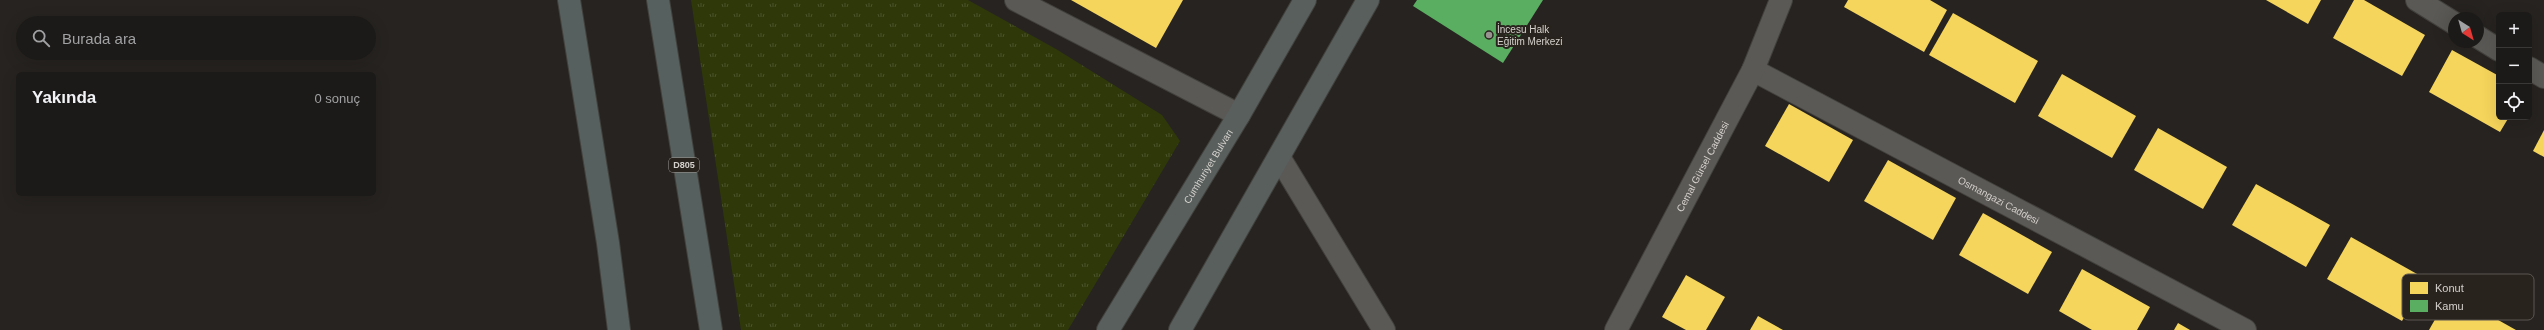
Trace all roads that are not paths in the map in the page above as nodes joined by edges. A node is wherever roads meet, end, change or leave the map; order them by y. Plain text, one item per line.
1 (569, 0) edge
2 (658, 0) edge
3 (1016, 0) edge
4 (1305, 0) edge
5 (1368, 0) edge
6 (2417, 0) edge
7 (1774, 2) edge
8 (2448, 19) edge
9 (2484, 41) edge
10 (2496, 48) edge
11 (1753, 70) junction
12 (2532, 70) edge
13 (2544, 77) edge
14 (1239, 115) junction
15 (1280, 157) junction
16 (619, 330) edge
17 (711, 330) edge
18 (1108, 330) edge
19 (1180, 330) edge
20 (1384, 330) edge
21 (1616, 330) edge
22 (2245, 330) edge

1 - 16 highway
2 - 17 highway, D805
3 - 14 main road
4 - 14 main road, Cumhuriyet Bulvarı
5 - 15 main road
6 - 8 main road
7 - 11 main road, Cemal Gürsel Caddesi
9 - 10 main road
11 - 21 main road, Cemal Gürsel Caddesi
11 - 22 main road, Osmangazi Caddesi
12 - 13 main road
14 - 18 main road, Cumhuriyet Bulvarı
15 - 19 main road
15 - 20 main road

